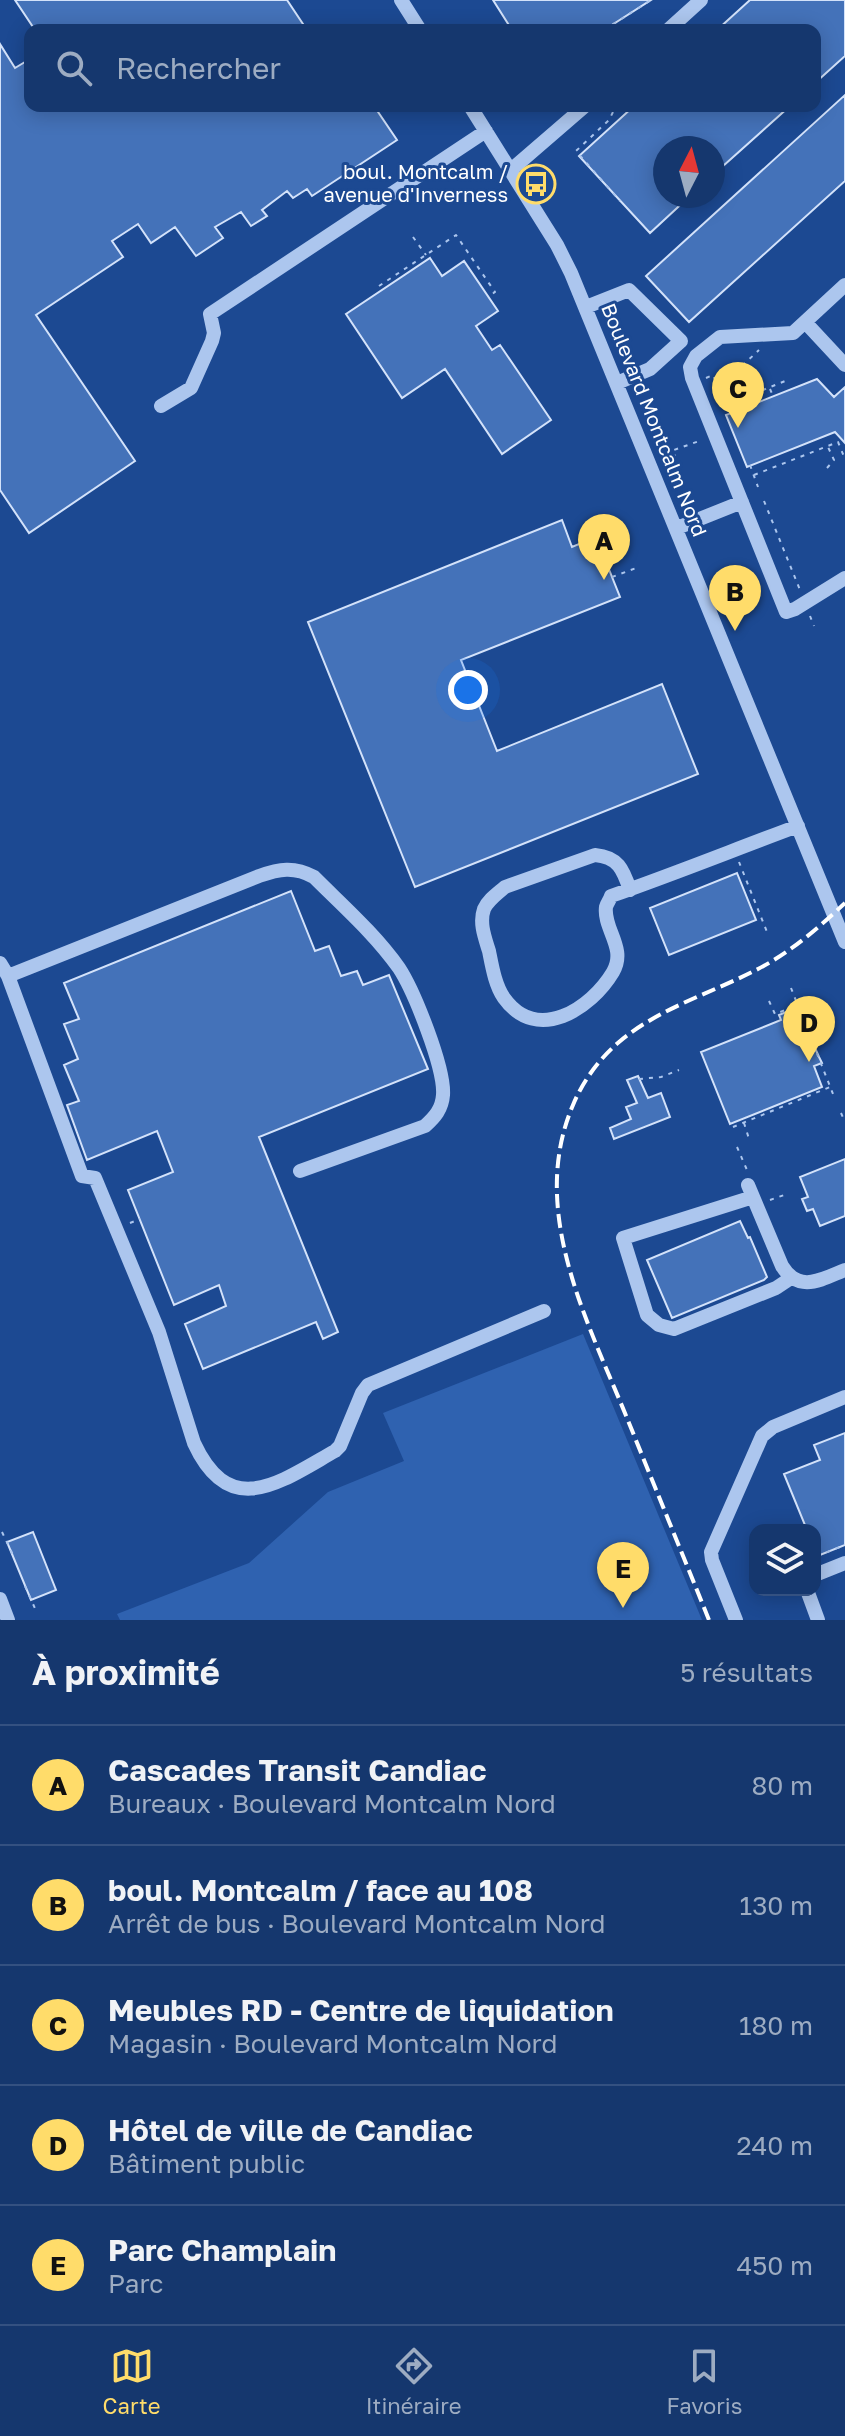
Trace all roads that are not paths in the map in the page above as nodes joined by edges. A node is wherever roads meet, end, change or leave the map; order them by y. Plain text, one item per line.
1 (401, 0) edge
2 (701, 0) edge
3 (416, 24) edge
4 (675, 24) edge
5 (474, 112) edge
6 (578, 112) edge
7 (486, 131) junction
8 (511, 170) junction
9 (845, 285) edge
10 (586, 307) junction
11 (805, 322) junction
12 (845, 365) edge
13 (617, 383) junction
14 (161, 406) dead end
15 (742, 502) junction
16 (677, 528) junction
17 (845, 578) edge
18 (798, 826) junction
19 (630, 890) junction
20 (845, 942) edge
21 (4, 969) edge
22 (300, 1171) dead end
23 (845, 1270) edge
24 (791, 1278) junction
25 (544, 1311) dead end
26 (845, 1397) edge
27 (845, 1563) edge
28 (821, 1573) edge
29 (809, 1596) edge
30 (0, 1599) edge
31 (8, 1620) edge
32 (736, 1620) edge
33 (818, 1620) edge

1 - 3 street
2 - 4 street
5 - 7 street, Boulevard Montcalm Nord
6 - 8 street
7 - 8 street, Boulevard Montcalm Nord
7 - 14 street
8 - 10 street, Boulevard Montcalm Nord
9 - 11 street
10 - 13 street, Boulevard Montcalm Nord
10 - 13 street
11 - 12 street
11 - 15 street
13 - 16 street, Boulevard Montcalm Nord
15 - 16 street
15 - 17 street
16 - 18 street, Boulevard Montcalm Nord
18 - 19 street
18 - 20 street, Boulevard Montcalm Nord
19 - 19 street
21 - 22 street
21 - 25 street
23 - 24 street
24 - 24 street
26 - 32 street
27 - 28 street
29 - 33 street
30 - 31 street

